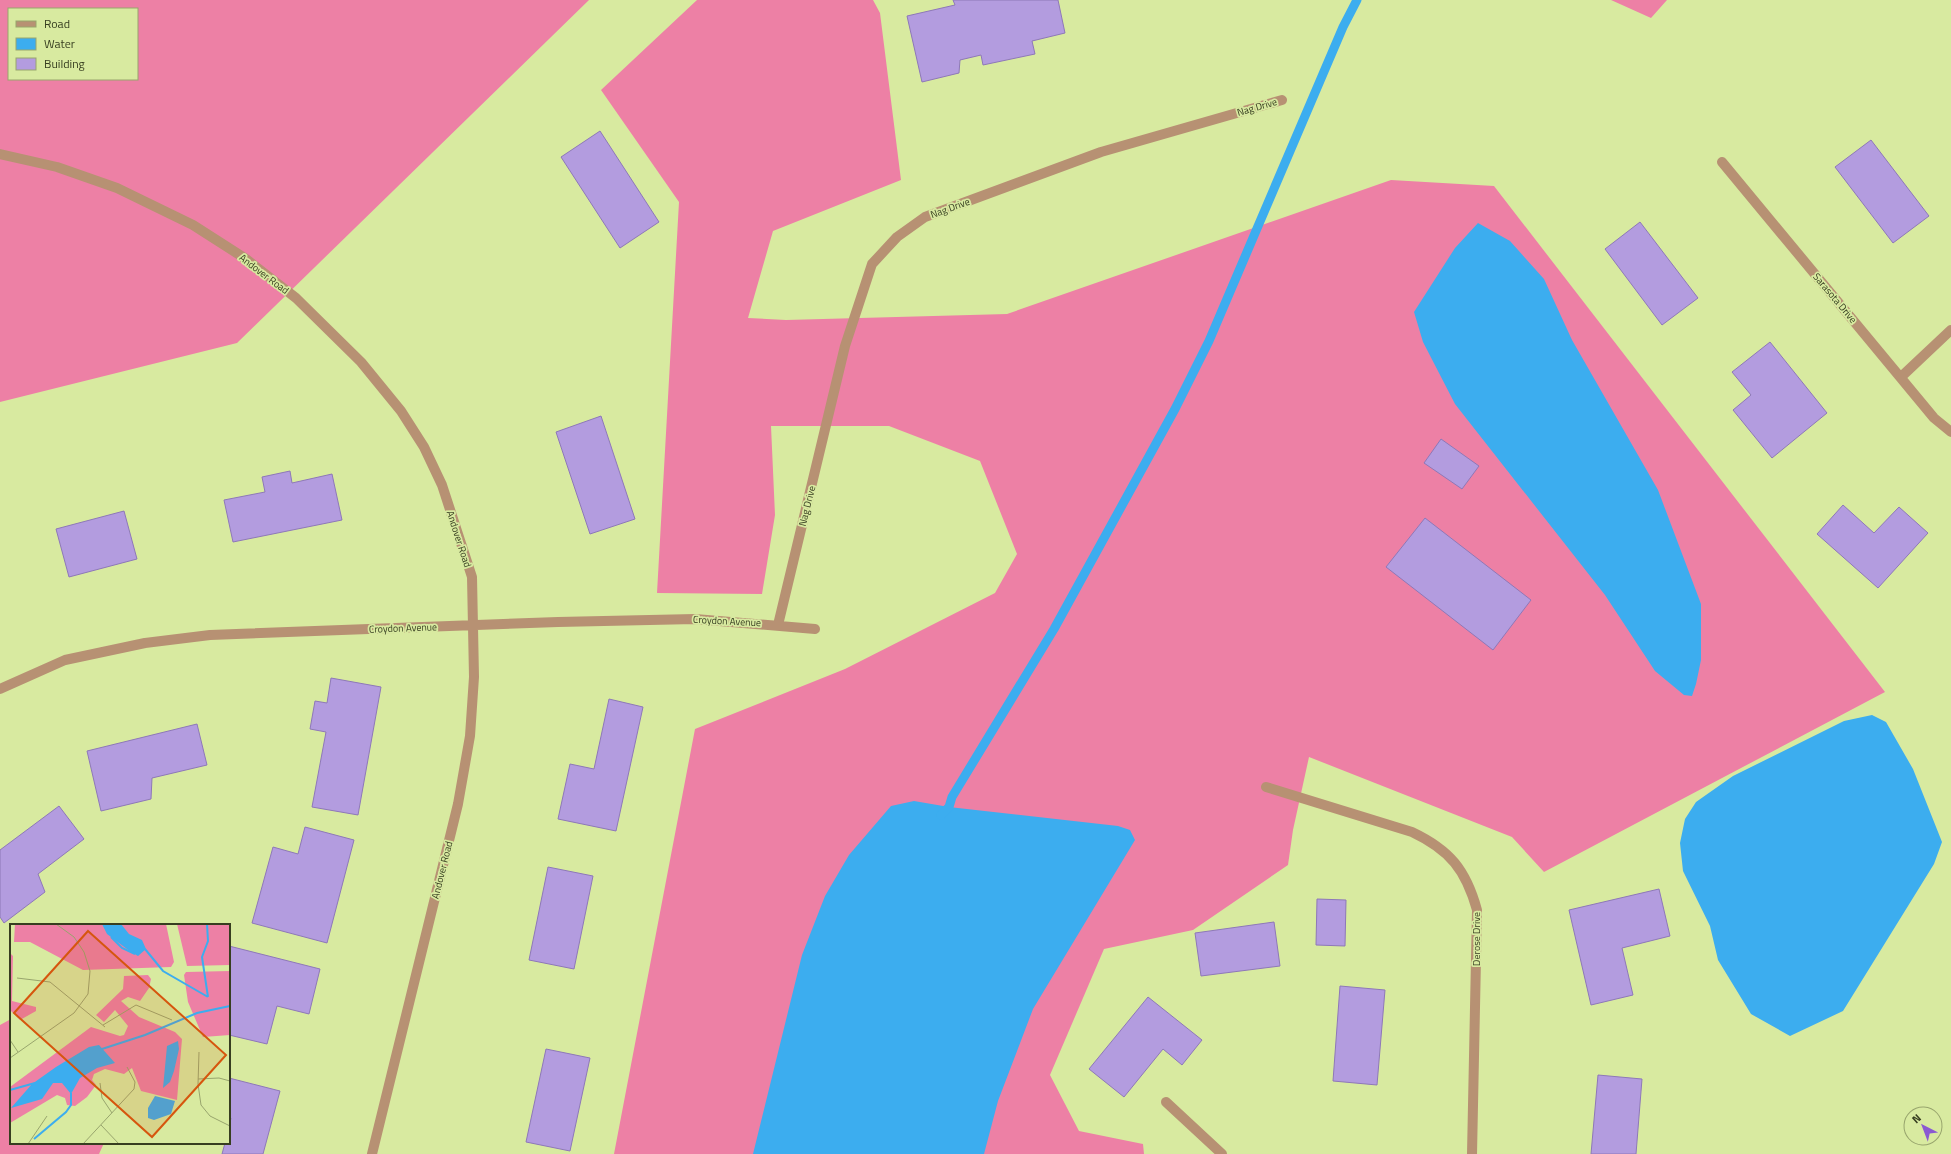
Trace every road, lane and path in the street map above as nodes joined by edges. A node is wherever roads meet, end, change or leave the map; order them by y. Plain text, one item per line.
1 (1282, 100) dead end
2 (0, 154) edge
3 (1722, 162) dead end
4 (1951, 330) edge
5 (1901, 377) junction
6 (1951, 432) edge
7 (778, 625) junction
8 (474, 626) junction
9 (815, 629) dead end
10 (0, 690) edge
11 (1266, 787) dead end
12 (1166, 1102) dead end
13 (372, 1154) edge
14 (1222, 1154) edge
15 (1472, 1154) edge

1 - 7 street, Nag Drive
2 - 8 street, Andover Road
3 - 5 street, Sarasota Drive
4 - 5 street
5 - 6 street, Sarasota Drive
7 - 8 street, Croydon Avenue
7 - 9 street, Croydon Avenue
8 - 10 street, Croydon Avenue
8 - 13 street, Andover Road
11 - 15 street, Derose Drive
12 - 14 street

